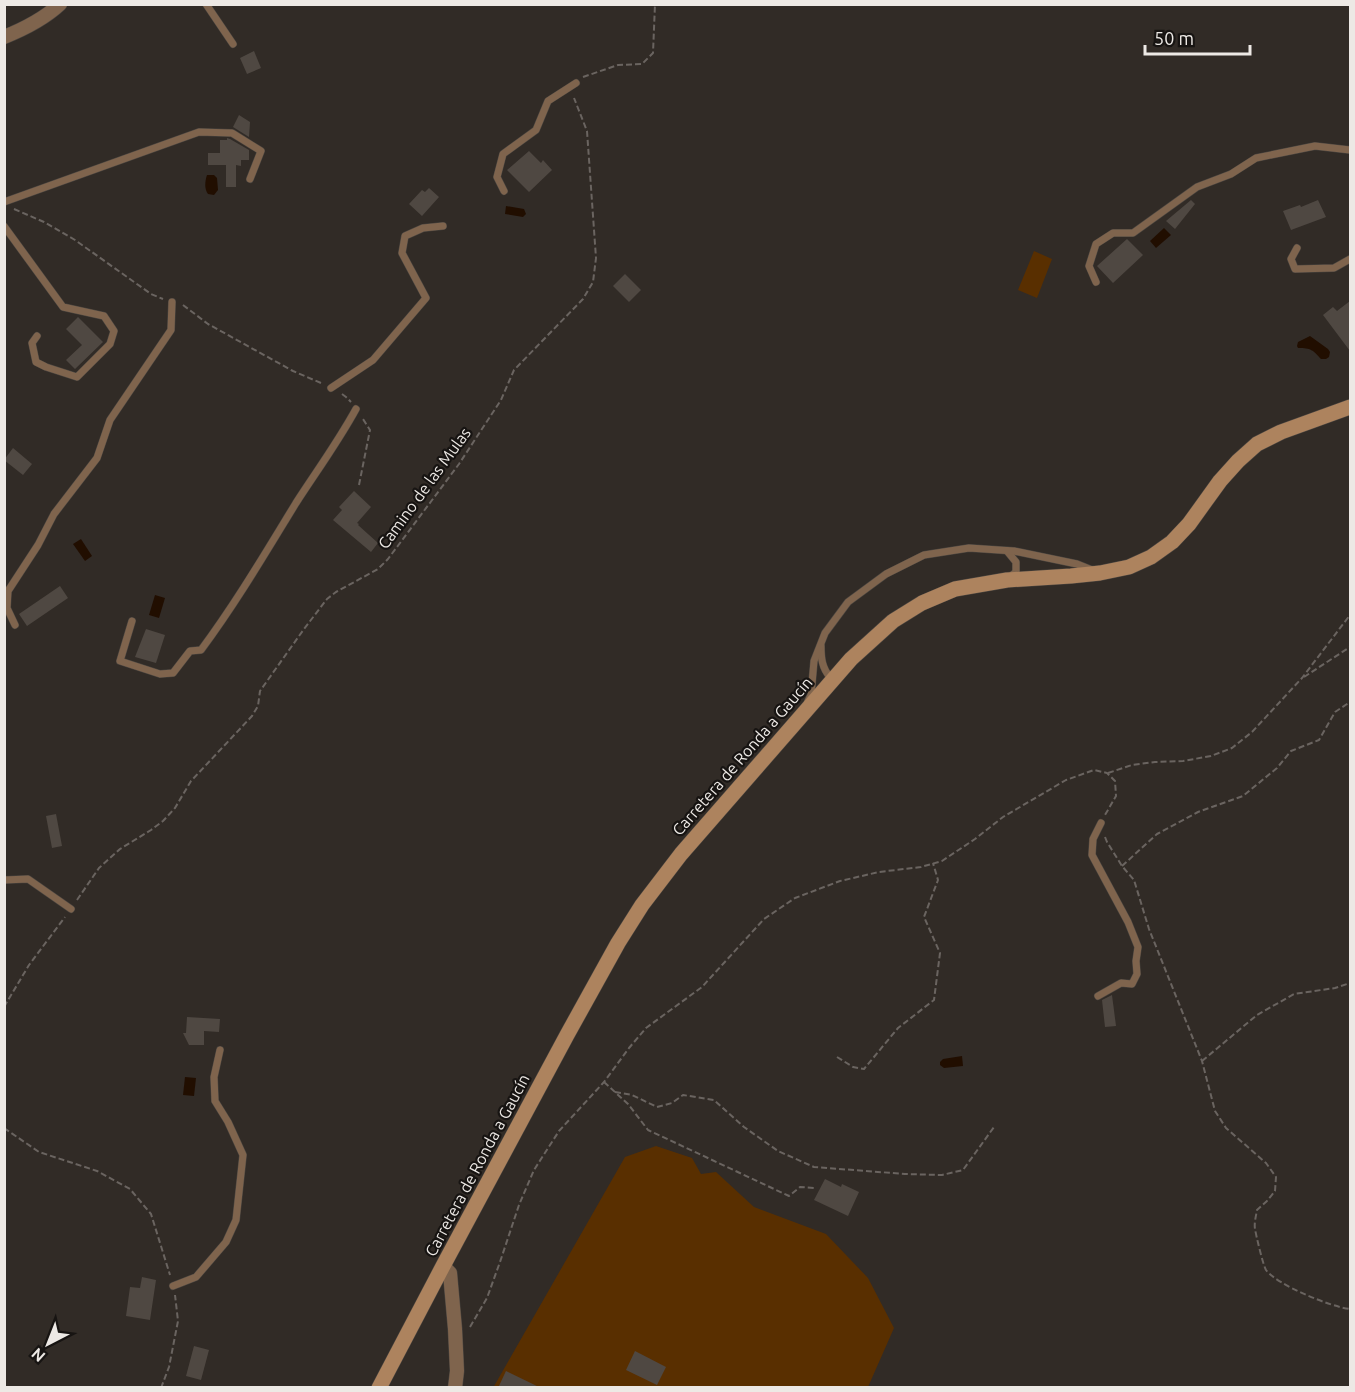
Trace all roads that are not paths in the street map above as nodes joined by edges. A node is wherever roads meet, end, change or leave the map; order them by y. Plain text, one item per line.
1 (60, 4) edge
2 (206, 4) edge
3 (4, 37) edge
4 (233, 44) dead end
5 (576, 83) road end
6 (1350, 150) edge
7 (250, 179) dead end
8 (504, 190) dead end
9 (6, 204) edge
10 (4, 226) edge
11 (443, 226) dead end
12 (1297, 248) dead end
13 (1350, 259) edge
14 (1096, 282) dead end
15 (172, 302) road end
16 (37, 336) dead end
17 (331, 388) road end
18 (1350, 407) edge
19 (356, 410) road end
20 (1007, 551) junction
21 (1100, 573) junction
22 (1007, 580) junction
23 (132, 621) dead end
24 (15, 625) dead end
25 (822, 640) junction
26 (835, 677) junction
27 (804, 711) junction
28 (1101, 824) road end
29 (4, 880) edge
30 (71, 909) road end
31 (1098, 996) dead end
32 (220, 1050) dead end
33 (443, 1266) junction
34 (174, 1286) road end
35 (379, 1388) edge
36 (455, 1388) edge

1 - 3 street
2 - 4 lane
5 - 8 lane
6 - 14 lane
7 - 9 lane
10 - 16 lane
11 - 17 lane
12 - 13 lane
15 - 24 lane
18 - 21 main road, Carretera de Ronda a Gaucín
19 - 23 lane
20 - 21 lane
20 - 22 lane
20 - 25 lane
21 - 22 main road, Carretera de Ronda a Gaucín
22 - 26 main road, Carretera de Ronda a Gaucín
25 - 26 lane
25 - 27 lane
26 - 27 main road, Carretera de Ronda a Gaucín
27 - 33 main road, Carretera de Ronda a Gaucín
28 - 31 lane
29 - 30 lane
32 - 34 lane
33 - 35 main road, Carretera de Ronda a Gaucín
33 - 36 street

